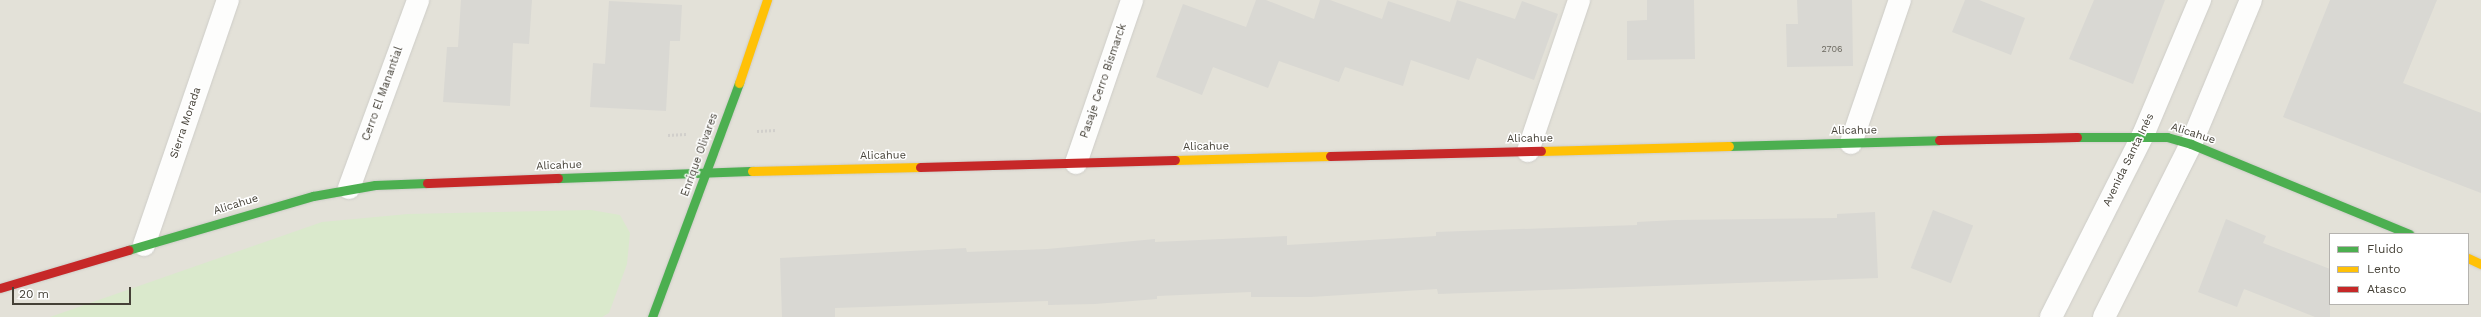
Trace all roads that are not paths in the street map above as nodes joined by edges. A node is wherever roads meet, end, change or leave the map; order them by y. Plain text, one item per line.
1 (228, 0) edge
2 (418, 0) edge
3 (767, 0) edge
4 (1132, 0) edge
5 (1579, 0) edge
6 (1900, 0) edge
7 (2200, 0) edge
8 (2251, 0) edge
9 (2143, 135) junction
10 (1851, 143) junction
11 (2191, 144) junction
12 (1528, 151) junction
13 (1076, 163) junction
14 (708, 173) junction
15 (349, 188) junction
16 (2407, 233) edge
17 (144, 245) junction
18 (2469, 258) edge
19 (2481, 264) edge
20 (0, 288) edge
21 (652, 317) edge
22 (2051, 317) edge
23 (2104, 317) edge

1 - 17 street, Sierra Morada
2 - 15 street, Cerro El Manantial
3 - 14 street, Enrique Olivares
4 - 13 street, Pasaje Cerro Bismarck
5 - 12 street
6 - 10 street
7 - 9 street, Avenida Santa Inés
8 - 11 street
9 - 10 street, Alicahue
9 - 11 street, Alicahue
9 - 22 street, Avenida Santa Inés
10 - 12 street, Alicahue
11 - 16 street, Alicahue
11 - 23 street
12 - 13 street, Alicahue
13 - 14 street, Alicahue
14 - 15 street, Alicahue
14 - 21 street, Enrique Olivares
15 - 17 street, Alicahue
17 - 20 street, Alicahue
18 - 19 street

